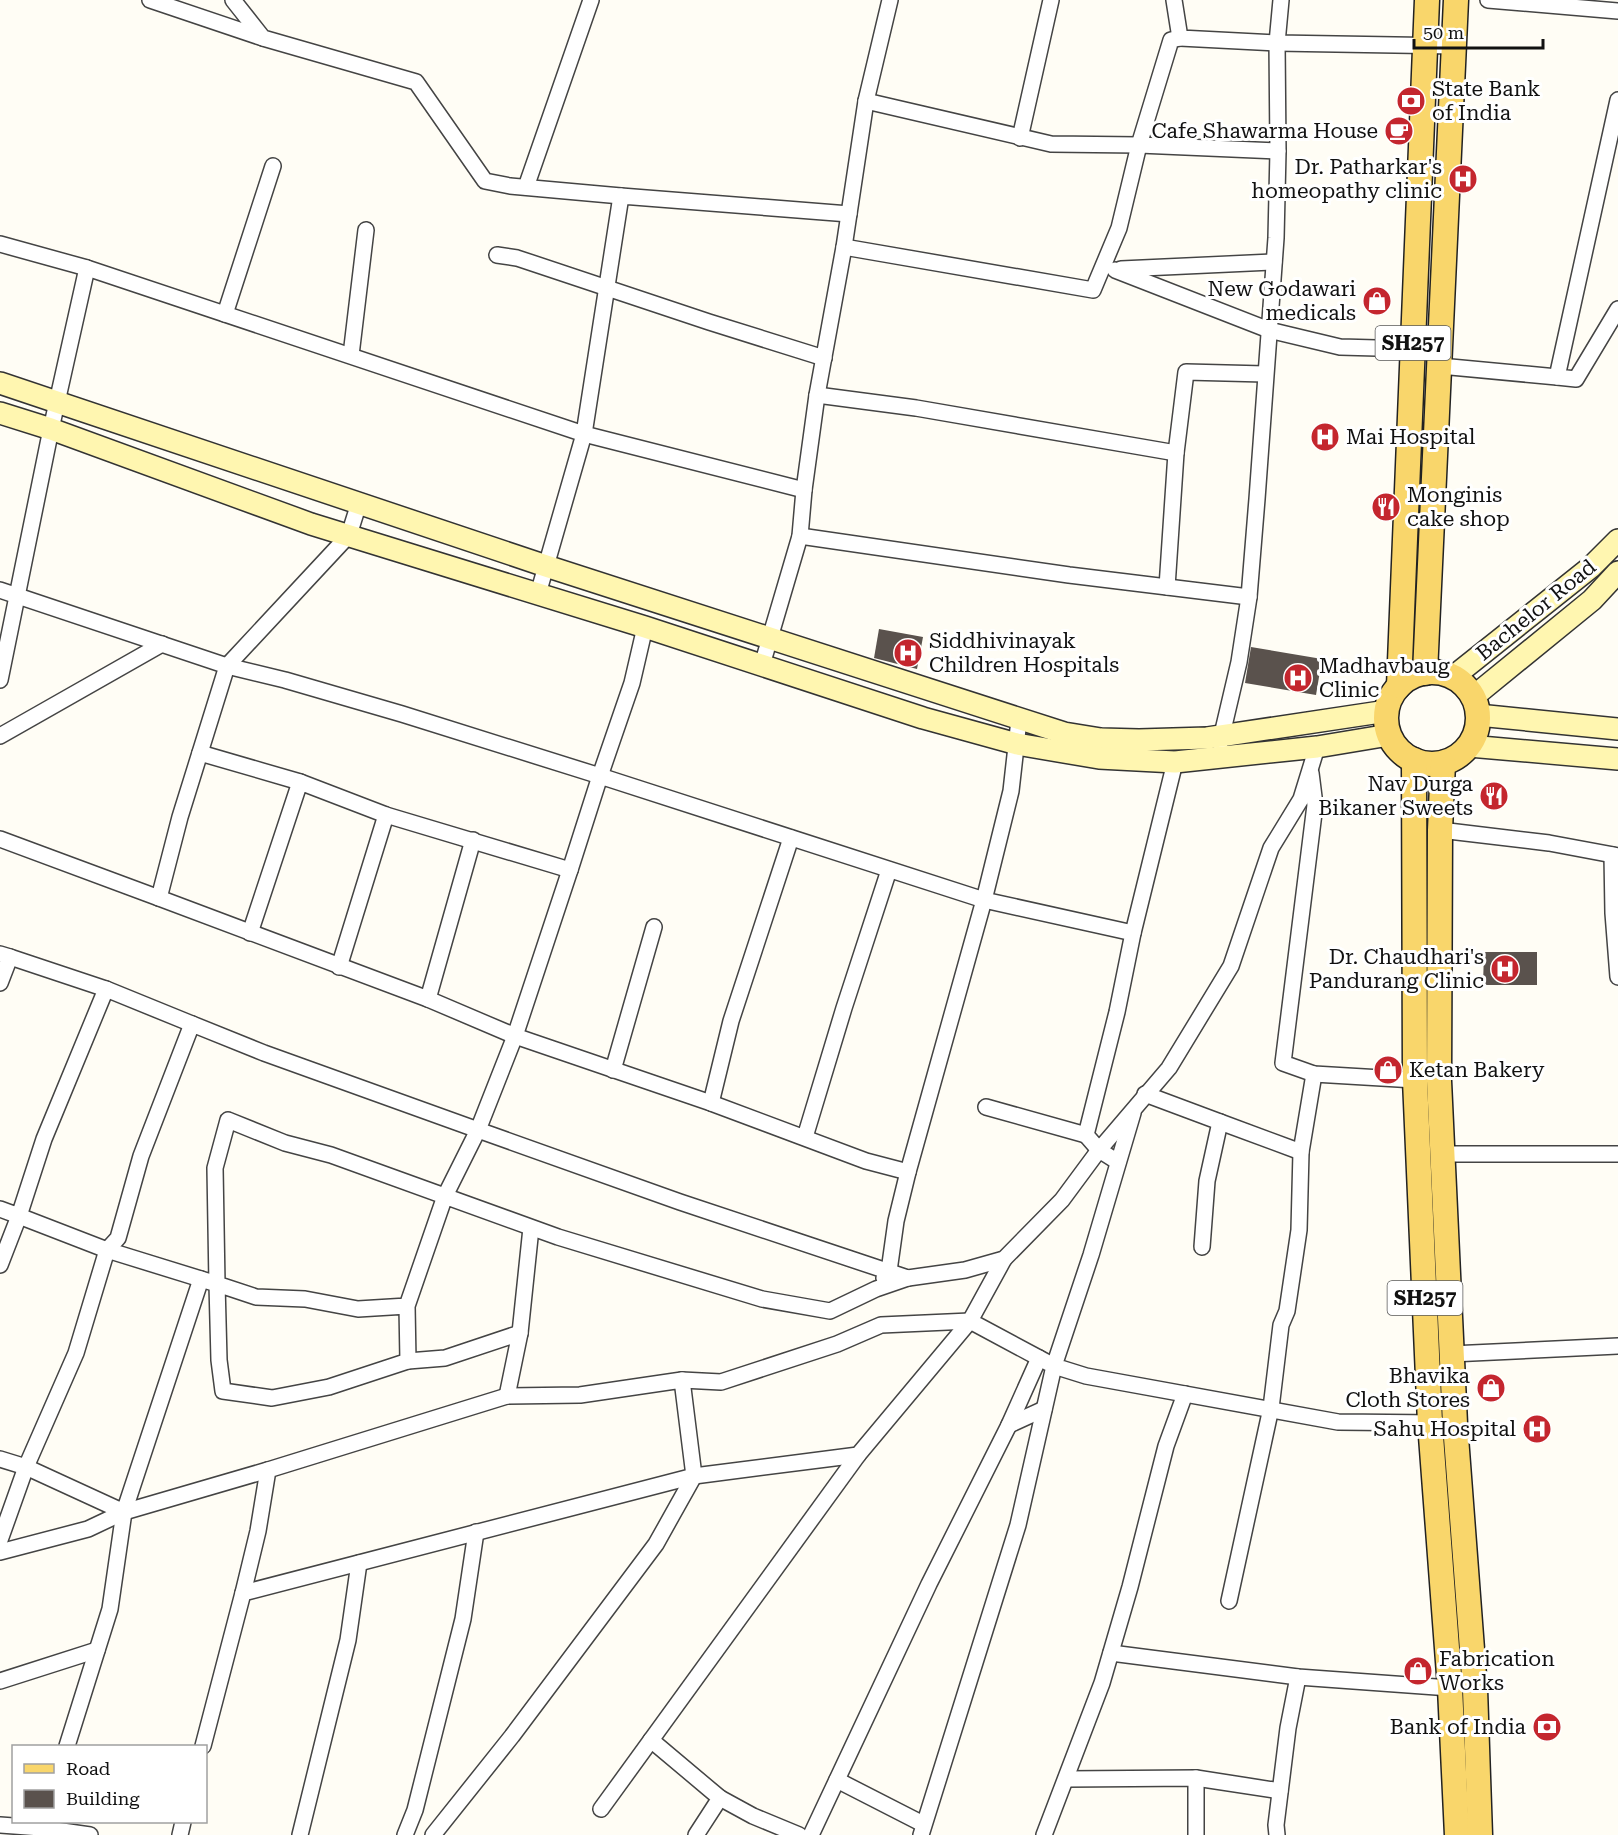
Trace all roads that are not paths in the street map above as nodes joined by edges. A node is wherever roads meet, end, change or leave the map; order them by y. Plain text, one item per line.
1 (150, 0) edge
2 (233, 0) edge
3 (591, 0) edge
4 (890, 0) edge
5 (1051, 0) edge
6 (1174, 0) edge
7 (1281, 0) edge
8 (1427, 0) edge
9 (1456, 0) edge
10 (1488, 0) edge
11 (1618, 11) edge
12 (263, 38) junction
13 (1180, 38) junction
14 (1277, 43) junction
15 (1425, 45) junction
16 (1454, 46) junction
17 (1618, 100) edge
18 (866, 101) junction
19 (1020, 138) junction
20 (1139, 145) junction
21 (1278, 151) junction
22 (273, 166) dead end
23 (526, 187) junction
24 (621, 196) junction
25 (849, 214) junction
26 (366, 230) dead end
27 (0, 244) edge
28 (844, 247) junction
29 (497, 255) dead end
30 (1274, 262) junction
31 (87, 268) junction
32 (1109, 268) junction
33 (608, 288) junction
34 (1618, 309) edge
35 (225, 314) junction
36 (1269, 330) junction
37 (1413, 349) junction
38 (351, 355) junction
39 (824, 358) junction
40 (1440, 366) junction
41 (1265, 375) junction
42 (1557, 377) junction
43 (0, 383) edge
44 (817, 395) junction
45 (57, 402) junction
46 (0, 413) edge
47 (51, 429) junction
48 (584, 434) junction
49 (1176, 453) junction
50 (804, 490) junction
51 (359, 503) junction
52 (349, 535) junction
53 (800, 536) junction
54 (1618, 540) edge
55 (546, 566) junction
56 (1618, 572) edge
57 (1167, 587) junction
58 (0, 590) edge
59 (538, 594) junction
60 (18, 595) junction
61 (1249, 597) junction
62 (645, 627) junction
63 (770, 638) junction
64 (162, 644) junction
65 (762, 665) junction
66 (227, 666) junction
67 (1425, 673) junction
68 (1453, 677) junction
69 (0, 680) edge
70 (1399, 686) junction
71 (1475, 706) junction
72 (1387, 711) junction
73 (1019, 720) junction
74 (1618, 729) edge
75 (1389, 735) junction
76 (0, 736) edge
77 (1221, 736) junction
78 (1017, 744) junction
79 (1469, 746) junction
80 (1317, 747) junction
81 (200, 753) junction
82 (1216, 758) junction
83 (1618, 759) edge
84 (1414, 760) junction
85 (1175, 762) junction
86 (1443, 763) junction
87 (1310, 767) junction
88 (600, 776) junction
89 (300, 782) junction
90 (386, 815) junction
91 (1440, 830) junction
92 (791, 838) junction
93 (0, 839) edge
94 (473, 840) junction
95 (1615, 856) edge
96 (570, 870) junction
97 (889, 870) junction
98 (159, 898) junction
99 (984, 900) junction
100 (654, 927) dead end
101 (250, 933) junction
102 (1132, 933) junction
103 (5, 956) edge
104 (339, 967) junction
105 (1618, 977) edge
106 (0, 983) edge
107 (106, 989) junction
108 (428, 999) junction
109 (192, 1024) junction
110 (515, 1036) junction
111 (613, 1070) junction
112 (1314, 1074) junction
113 (1415, 1080) junction
114 (1141, 1100) junction
115 (711, 1103) junction
116 (986, 1107) dead end
117 (1220, 1122) junction
118 (478, 1130) junction
119 (1086, 1135) junction
120 (805, 1137) junction
121 (1098, 1150) junction
122 (1300, 1152) junction
123 (1443, 1154) junction
124 (1618, 1154) edge
125 (1118, 1162) junction
126 (908, 1172) junction
127 (445, 1197) junction
128 (0, 1209) edge
129 (19, 1216) junction
130 (531, 1228) junction
131 (1202, 1247) dead end
132 (107, 1250) junction
133 (1004, 1259) junction
134 (0, 1264) edge
135 (889, 1271) junction
136 (908, 1278) junction
137 (201, 1279) junction
138 (217, 1284) junction
139 (876, 1289) junction
140 (407, 1306) junction
141 (970, 1321) junction
142 (520, 1333) junction
143 (1618, 1346) edge
144 (1452, 1354) junction
145 (1039, 1358) junction
146 (408, 1361) junction
147 (1054, 1366) junction
148 (682, 1380) junction
149 (1185, 1394) junction
150 (507, 1396) junction
151 (1270, 1408) junction
152 (1044, 1409) junction
153 (1430, 1423) junction
154 (1455, 1424) junction
155 (1009, 1425) junction
156 (858, 1455) junction
157 (0, 1459) edge
158 (26, 1467) junction
159 (268, 1470) junction
160 (694, 1476) junction
161 (124, 1512) junction
162 (476, 1532) junction
163 (0, 1540) edge
164 (0, 1552) edge
165 (359, 1563) junction
166 (243, 1593) junction
167 (1229, 1601) dead end
168 (97, 1650) junction
169 (1111, 1653) junction
170 (1298, 1677) junction
171 (0, 1681) edge
172 (1450, 1688) junction
173 (651, 1740) junction
174 (67, 1745) edge
175 (203, 1745) edge
176 (1196, 1778) junction
177 (1066, 1779) junction
178 (837, 1780) junction
179 (1280, 1791) junction
180 (720, 1798) junction
181 (601, 1809) dead end
182 (415, 1810) junction
183 (0, 1825) edge
184 (41, 1828) edge
185 (922, 1829) edge
186 (90, 1835) edge
187 (300, 1835) edge
188 (405, 1835) edge
189 (418, 1835) edge
190 (433, 1835) edge
191 (696, 1835) edge
192 (799, 1835) edge
193 (811, 1835) edge
194 (1044, 1835) edge
195 (1196, 1835) edge
196 (1277, 1835) edge
197 (1456, 1835) edge
198 (1480, 1835) edge

1 - 12 street
2 - 12 street
3 - 23 street
4 - 18 street
5 - 19 street
6 - 13 street
7 - 14 street
8 - 15 main road, SH257
9 - 16 main road, SH257
10 - 11 street
12 - 23 street
13 - 14 street
13 - 20 street
14 - 15 street
14 - 21 street
15 - 16 street
15 - 37 main road, SH257
16 - 40 main road, SH257
17 - 42 street
18 - 19 street
18 - 25 street
19 - 20 street
20 - 21 street
20 - 32 street
21 - 30 street
22 - 35 street
23 - 24 street
24 - 25 street
24 - 33 street
25 - 28 street
26 - 38 street
27 - 31 street
28 - 32 street
28 - 39 street
29 - 33 street
30 - 32 street
30 - 36 street
31 - 35 street
31 - 45 street
32 - 36 street
33 - 39 street
33 - 48 street
34 - 42 street
35 - 38 street
36 - 37 street
36 - 41 street
37 - 70 main road, SH257
38 - 48 street
39 - 44 street
40 - 42 street
40 - 67 main road, SH257
41 - 49 street
41 - 61 street
43 - 45 street
44 - 49 street
44 - 50 street
45 - 47 street
45 - 51 street
46 - 47 street
47 - 52 street
47 - 60 street
48 - 50 street
48 - 55 street
49 - 57 street
50 - 53 street
51 - 52 street
51 - 55 street
52 - 59 street
52 - 66 street
53 - 57 street
53 - 63 street
54 - 68 street, Bachelor Road
55 - 59 street
55 - 63 street
56 - 71 street, Bachelor Road
57 - 61 street
58 - 60 street
59 - 62 street
60 - 64 street
60 - 69 street
61 - 77 street
62 - 65 street
62 - 88 street
63 - 65 street
63 - 73 street
64 - 66 street
64 - 76 street
65 - 78 street
66 - 81 street
66 - 88 street
67 - 68 main road
67 - 70 main road
68 - 71 main road
70 - 72 main road
71 - 74 street
71 - 79 main road
72 - 75 main road
72 - 77 street
73 - 77 street
73 - 78 street
75 - 80 street
75 - 84 main road
77 - 82 street
78 - 85 street
78 - 99 street
79 - 83 street
79 - 86 main road
80 - 82 street
80 - 87 street
81 - 89 street
81 - 98 street
82 - 85 street
84 - 86 main road
84 - 113 main road, SH257
85 - 102 street
86 - 91 main road, SH257
87 - 112 street
87 - 114 street
88 - 92 street
88 - 96 street
89 - 90 street
89 - 101 street
90 - 94 street
90 - 104 street
91 - 95 street
91 - 123 main road, SH257
92 - 97 street
92 - 115 street
93 - 98 street
94 - 96 street
94 - 108 street
95 - 105 street
96 - 110 street
97 - 99 street
97 - 120 street
98 - 101 street
99 - 102 street
99 - 126 street
100 - 111 street
101 - 104 street
102 - 119 street
103 - 106 street
103 - 107 street
104 - 108 street
107 - 109 street
107 - 129 street
108 - 110 street
109 - 118 street
109 - 132 street
110 - 111 street
110 - 118 street
111 - 115 street
112 - 113 street
112 - 122 street
113 - 153 main road, SH257
114 - 117 street
114 - 121 street
114 - 125 street
115 - 120 street
116 - 119 street
117 - 122 street
117 - 131 street
118 - 127 street
118 - 135 street
119 - 121 street
120 - 126 street
121 - 125 street
121 - 133 street
122 - 151 street
123 - 124 street
123 - 144 main road, SH257
125 - 147 street
126 - 135 street
127 - 130 street
127 - 138 street
127 - 140 street
128 - 129 street
129 - 132 street
129 - 134 street
130 - 139 street
130 - 142 street
132 - 137 street
132 - 158 street
133 - 136 street
133 - 141 street
135 - 136 street
135 - 139 street
136 - 139 street
137 - 138 street
137 - 161 street
138 - 140 street
138 - 146 street
140 - 146 street
141 - 145 street
141 - 148 street
141 - 156 street
142 - 146 street
142 - 150 street
143 - 144 street
144 - 154 main road, SH257
145 - 147 street
145 - 155 street
147 - 149 street
147 - 152 street
148 - 150 street
148 - 160 street
149 - 151 street
149 - 169 street
150 - 159 street
151 - 153 street
151 - 167 street
152 - 155 street
152 - 185 street
153 - 154 street
153 - 172 main road, SH257
154 - 198 main road, SH257
155 - 178 street
156 - 160 street
156 - 173 street
157 - 158 street
158 - 161 street
158 - 163 street
159 - 161 street
159 - 166 street
160 - 162 street
160 - 190 street
161 - 164 street
161 - 168 street
162 - 165 street
162 - 182 street
165 - 166 street
165 - 187 street
166 - 175 street
168 - 171 street
168 - 174 street
169 - 170 street
169 - 177 street
170 - 172 street
170 - 179 street
172 - 197 main road, SH257
173 - 180 street
173 - 181 street
176 - 177 street
176 - 179 street
176 - 195 street
177 - 194 street
178 - 185 street
178 - 193 street
179 - 196 street
180 - 191 street
180 - 192 street
182 - 188 street
182 - 189 street
183 - 184 street
184 - 186 street

